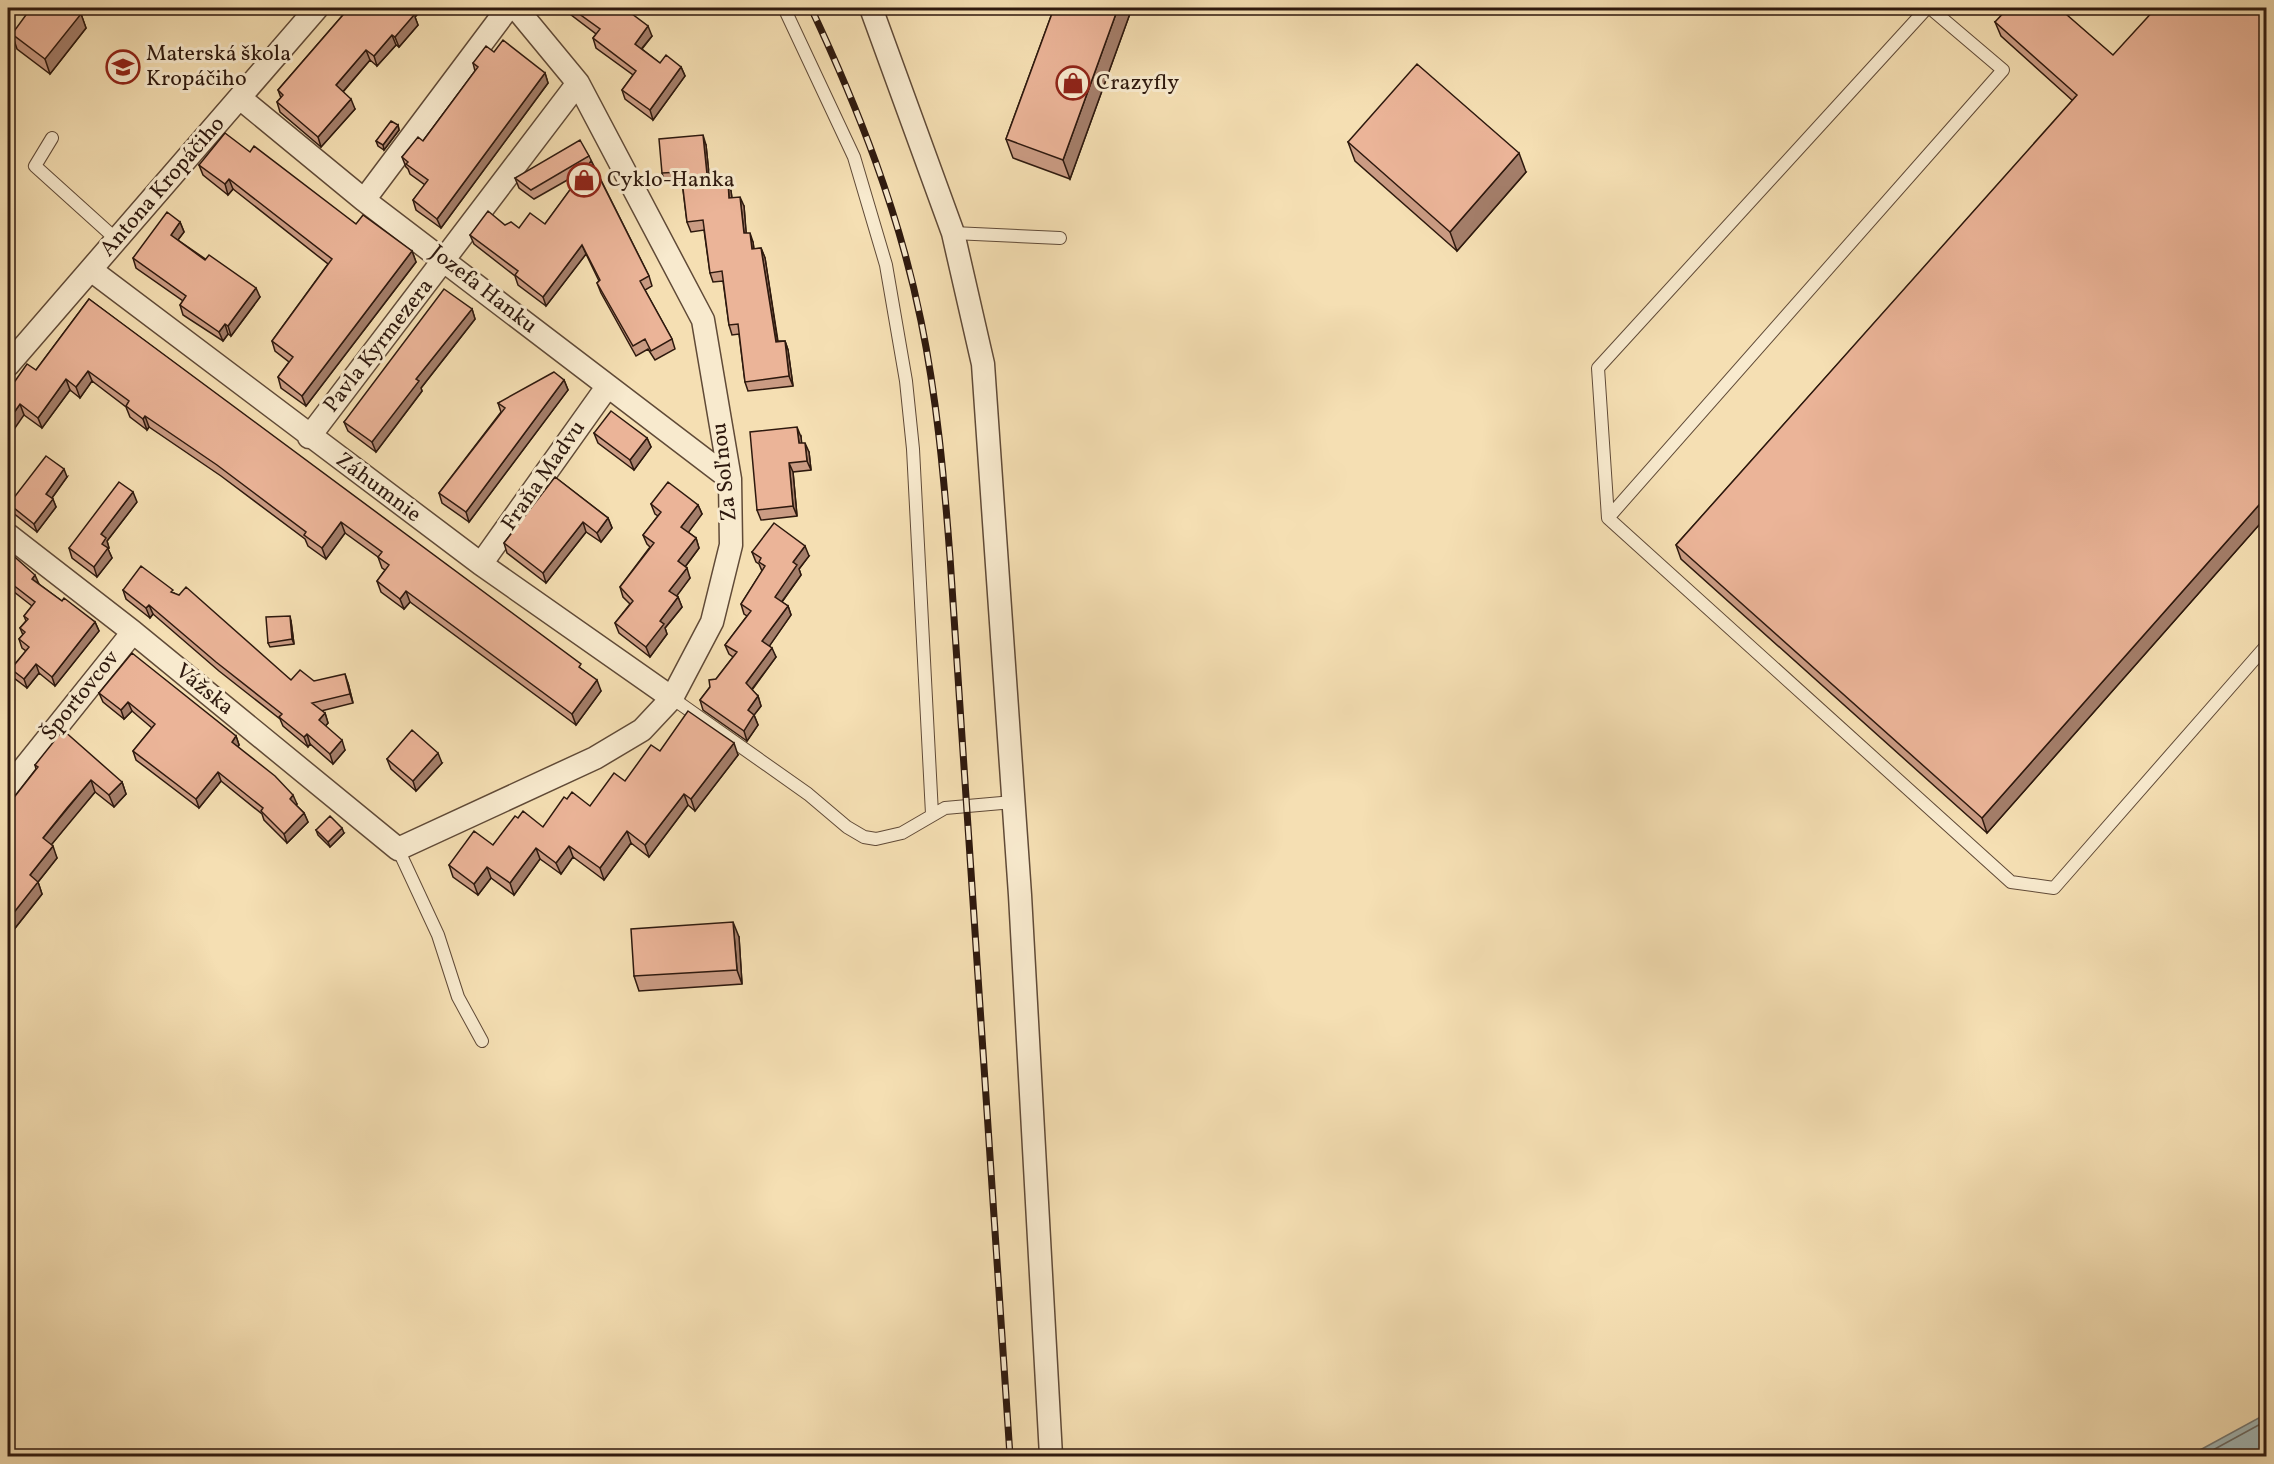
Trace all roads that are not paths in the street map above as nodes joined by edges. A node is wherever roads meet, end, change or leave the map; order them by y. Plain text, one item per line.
1 (317, 8) edge
2 (508, 8) edge
3 (516, 8) edge
4 (871, 8) edge
5 (1929, 8) edge
6 (786, 12) dead end
7 (578, 83) junction
8 (240, 98) junction
9 (52, 138) dead end
10 (364, 200) junction
11 (953, 233) junction
12 (1060, 238) dead end
13 (117, 240) junction
14 (446, 260) junction
15 (91, 270) junction
16 (8, 366) edge
17 (607, 387) junction
18 (309, 437) junction
19 (730, 479) junction
20 (1608, 518) junction
21 (8, 535) edge
22 (481, 564) junction
23 (133, 632) junction
24 (2266, 646) edge
25 (672, 698) junction
26 (8, 788) edge
27 (1012, 802) junction
28 (932, 814) junction
29 (398, 849) junction
30 (482, 1041) dead end
31 (1051, 1456) edge

1 - 8 street, Antona Kropáčiho
2 - 10 street
3 - 7 street, Za Soľnou
4 - 11 street
5 - 20 lane
5 - 20 lane
6 - 28 lane
7 - 14 street, Pavla Kyrmezera
7 - 19 street, Za Soľnou
8 - 10 street, Jozefa Hanku
8 - 13 street, Antona Kropáčiho
9 - 13 lane
10 - 14 street, Jozefa Hanku
11 - 12 lane
11 - 27 street
13 - 15 street, Antona Kropáčiho
14 - 17 street, Jozefa Hanku
14 - 18 street, Pavla Kyrmezera
15 - 16 street, Antona Kropáčiho
15 - 18 street, Záhumnie
17 - 19 street, Jozefa Hanku
17 - 22 street, Fraňa Madvu
18 - 22 street, Záhumnie
19 - 25 street, Za Soľnou
20 - 24 lane
21 - 23 street, Vážska
22 - 25 street, Záhumnie
23 - 26 street, Športovcov
23 - 29 street, Vážska
25 - 28 lane
25 - 29 street, Za Soľnou
27 - 28 lane
27 - 31 street
29 - 30 lane

